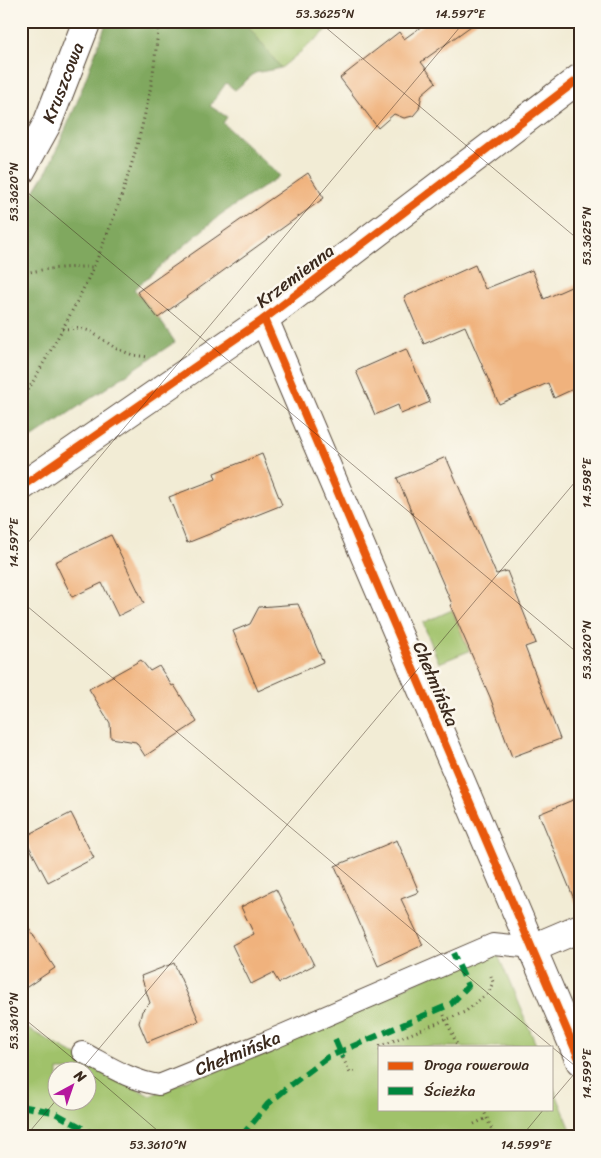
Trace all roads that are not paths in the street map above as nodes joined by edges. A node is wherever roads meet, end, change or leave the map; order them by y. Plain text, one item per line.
1 (87, 21) edge
2 (580, 78) edge
3 (21, 171) edge
4 (264, 319) junction
5 (21, 487) edge
6 (580, 928) edge
7 (533, 948) junction
8 (82, 1052) dead end
9 (580, 1061) edge

1 - 3 street, Kruszcowa
2 - 4 street, Krzemienna
4 - 5 street, Krzemienna
4 - 7 street, Chełmińska
6 - 7 street
7 - 8 lane, Chełmińska
7 - 9 street, Chełmińska

